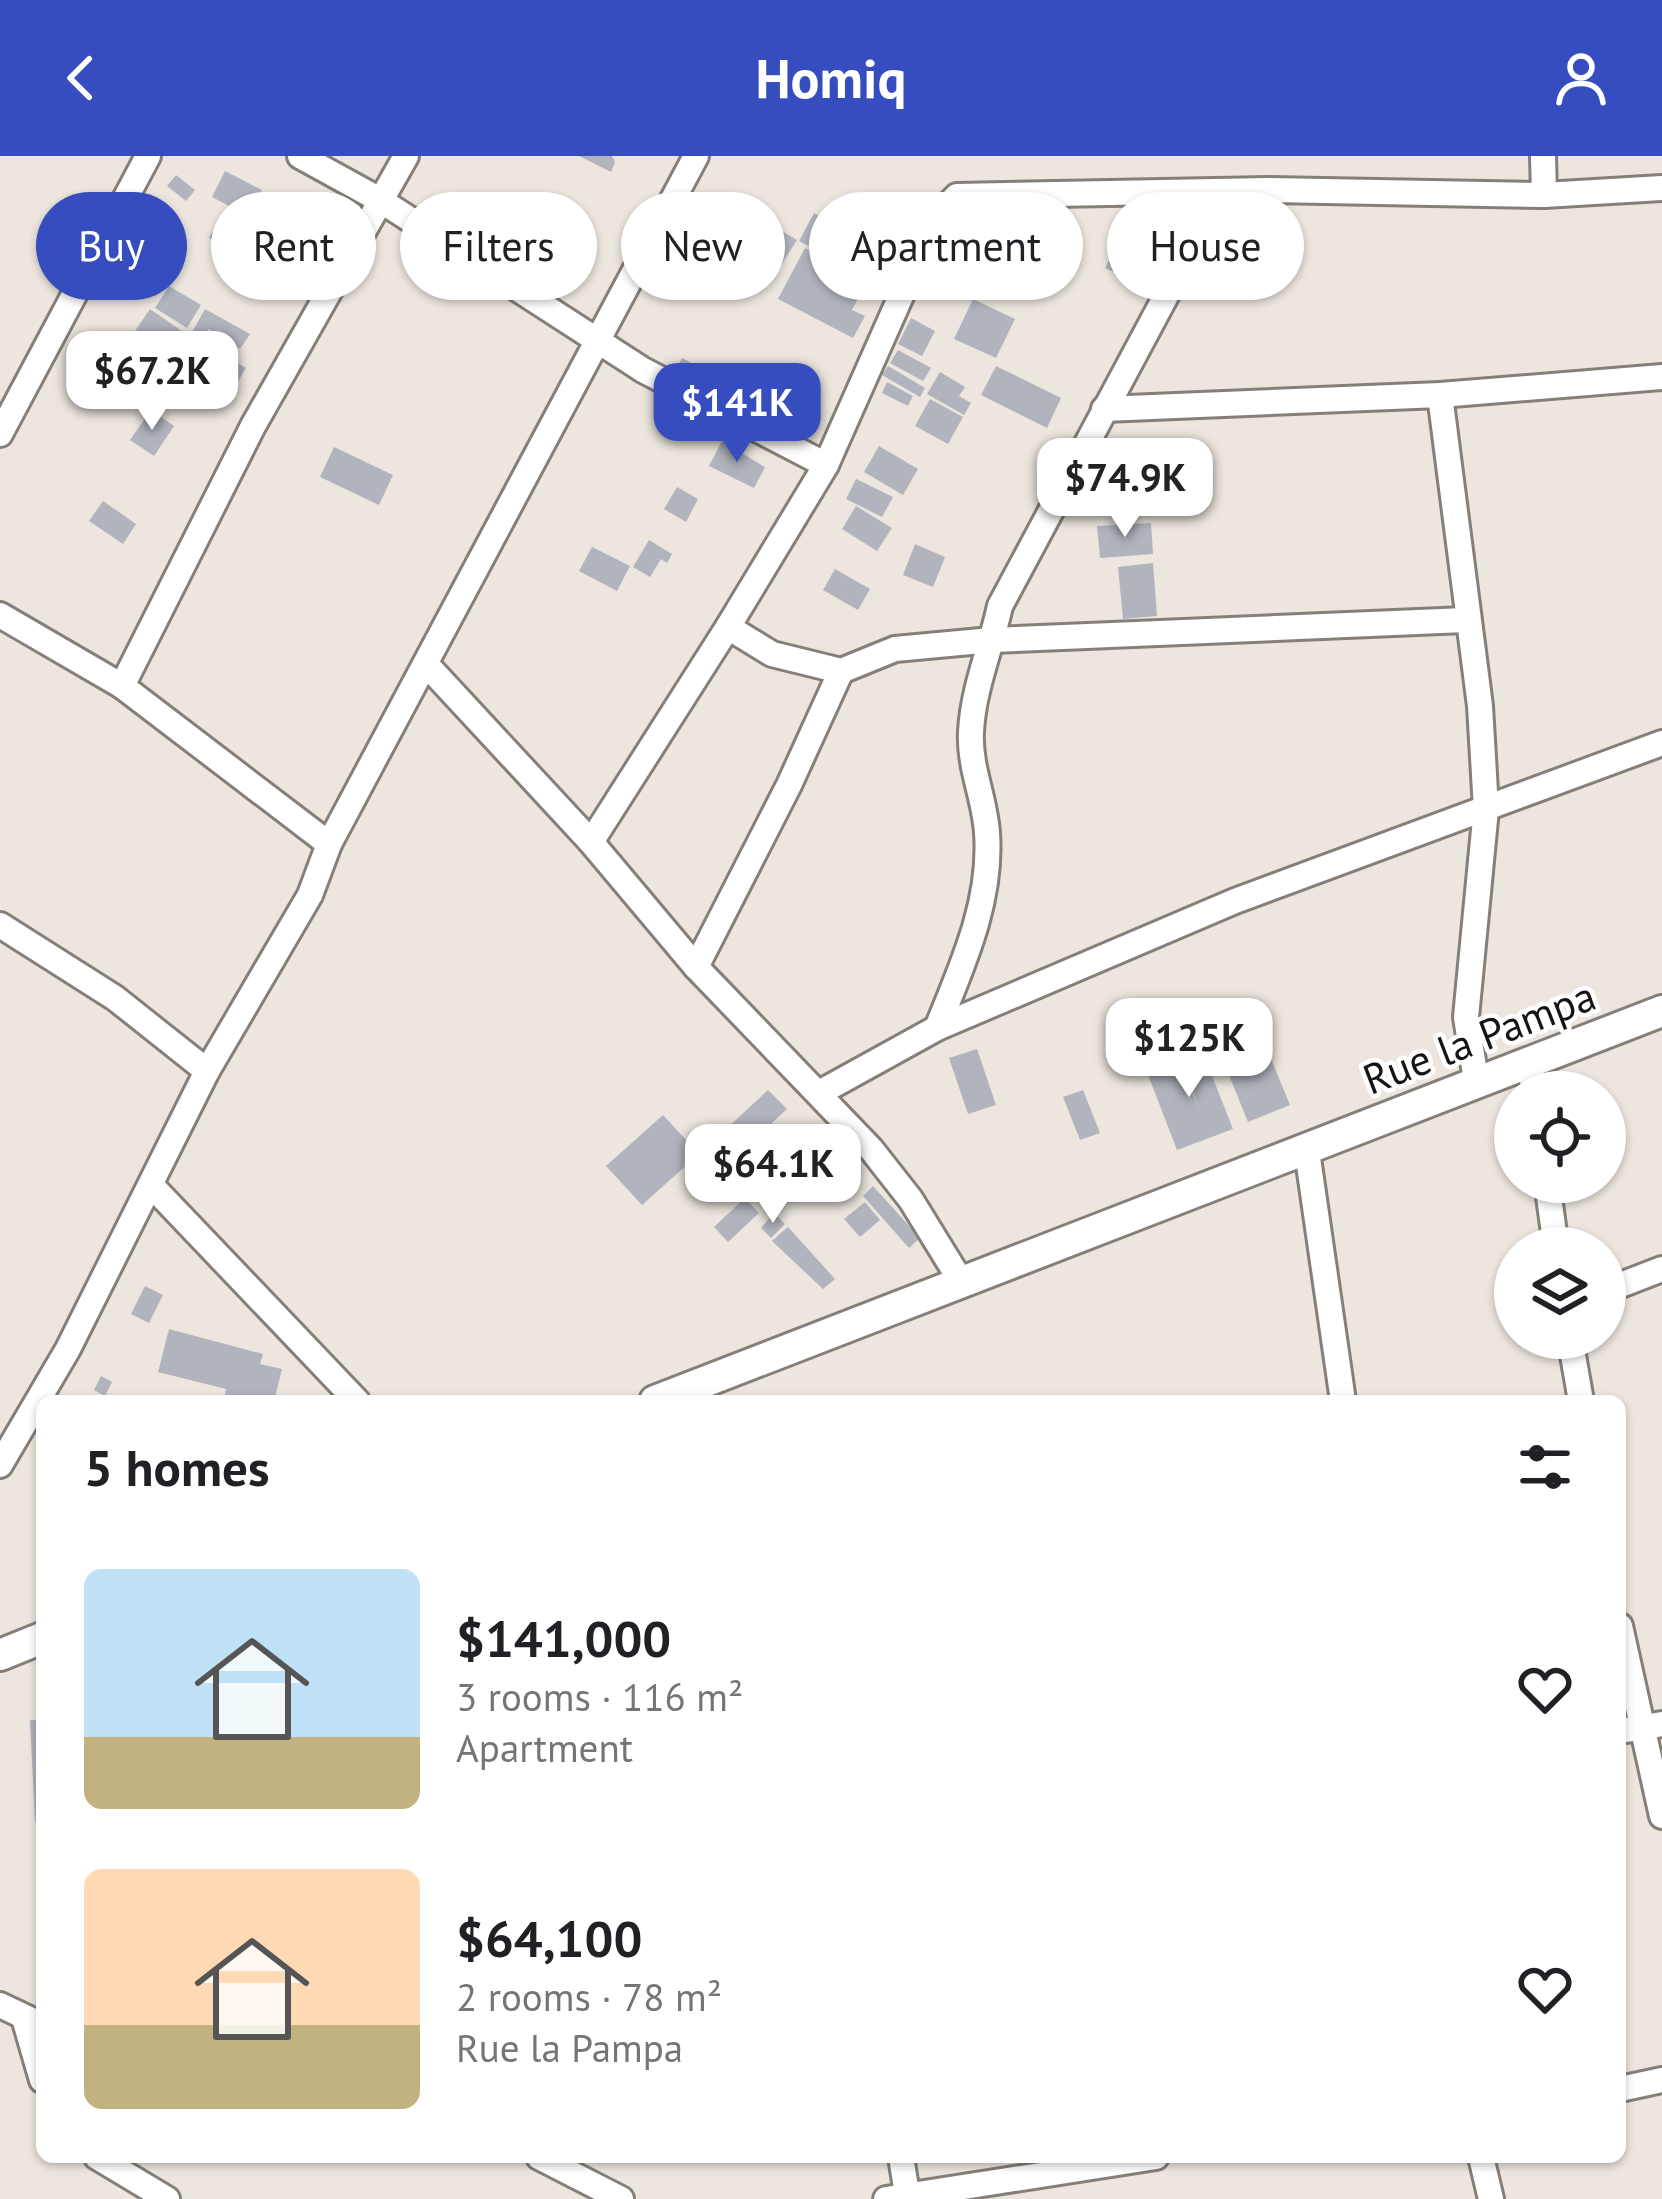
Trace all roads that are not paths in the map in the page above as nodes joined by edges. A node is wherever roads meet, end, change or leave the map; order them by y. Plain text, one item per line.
1 (148, 156) edge
2 (300, 156) edge
3 (406, 156) edge
4 (696, 156) edge
5 (1543, 156) edge
6 (1662, 188) edge
7 (1304, 194) edge
8 (1107, 195) edge
9 (1544, 195) junction
10 (380, 200) junction
11 (1163, 300) edge
12 (596, 341) junction
13 (1662, 377) edge
14 (1440, 395) junction
15 (1103, 409) junction
16 (0, 434) edge
17 (826, 465) junction
18 (0, 615) edge
19 (1466, 620) junction
20 (728, 627) junction
21 (992, 640) junction
22 (427, 664) junction
23 (841, 670) junction
24 (122, 686) junction
25 (1662, 743) edge
26 (1486, 809) junction
27 (591, 842) junction
28 (329, 844) junction
29 (2, 930) edge
30 (695, 967) junction
31 (1662, 1011) edge
32 (937, 1028) junction
33 (206, 1071) junction
34 (1544, 1071) edge
35 (1494, 1079) edge
36 (1476, 1080) junction
37 (821, 1092) junction
38 (1307, 1151) junction
39 (152, 1186) junction
40 (1662, 1269) edge
41 (962, 1283) junction
42 (1626, 1283) edge
43 (1574, 1359) edge
44 (41, 1395) edge
45 (351, 1395) edge
46 (674, 1395) edge
47 (1342, 1395) edge
48 (1580, 1395) edge
49 (36, 1403) edge
50 (0, 1465) edge
51 (36, 1640) edge
52 (1626, 1654) edge
53 (0, 1655) edge
54 (1642, 1727) edge
55 (1662, 1816) edge
56 (0, 2005) edge
57 (33, 2021) edge
58 (1662, 2080) edge
59 (1626, 2089) edge
60 (107, 2163) edge
61 (551, 2163) edge
62 (901, 2163) edge
63 (1116, 2163) edge
64 (1482, 2163) edge
65 (897, 2196) edge
66 (167, 2199) edge
67 (621, 2199) edge
68 (1491, 2199) edge

1 - 16 street
2 - 10 street
3 - 10 street
4 - 12 street
5 - 9 street
6 - 9 street
7 - 9 street
8 - 17 street
10 - 12 street
10 - 24 street
11 - 15 street
12 - 17 street
12 - 22 street
13 - 14 street
14 - 15 street
14 - 19 street
15 - 21 street
17 - 20 street
18 - 24 street
19 - 21 street
19 - 26 street
20 - 23 street
20 - 27 street
21 - 23 street
21 - 32 street
22 - 27 street
22 - 28 street
23 - 30 street
24 - 28 street
25 - 26 street
26 - 32 street
26 - 36 street
27 - 30 street
28 - 33 street
29 - 33 street
30 - 37 street
31 - 34 street, Rue la Pampa
32 - 37 street
33 - 39 street
35 - 36 street, Rue la Pampa
36 - 38 street, Rue la Pampa
37 - 41 street
38 - 41 street, Rue la Pampa
38 - 47 street
39 - 44 street
39 - 45 street
40 - 42 street
41 - 46 street, Rue la Pampa
43 - 48 street
49 - 50 street
51 - 53 street
52 - 54 street
54 - 55 street
56 - 57 street
58 - 59 street
60 - 66 street
61 - 67 street
62 - 65 street
63 - 65 street
64 - 68 street

